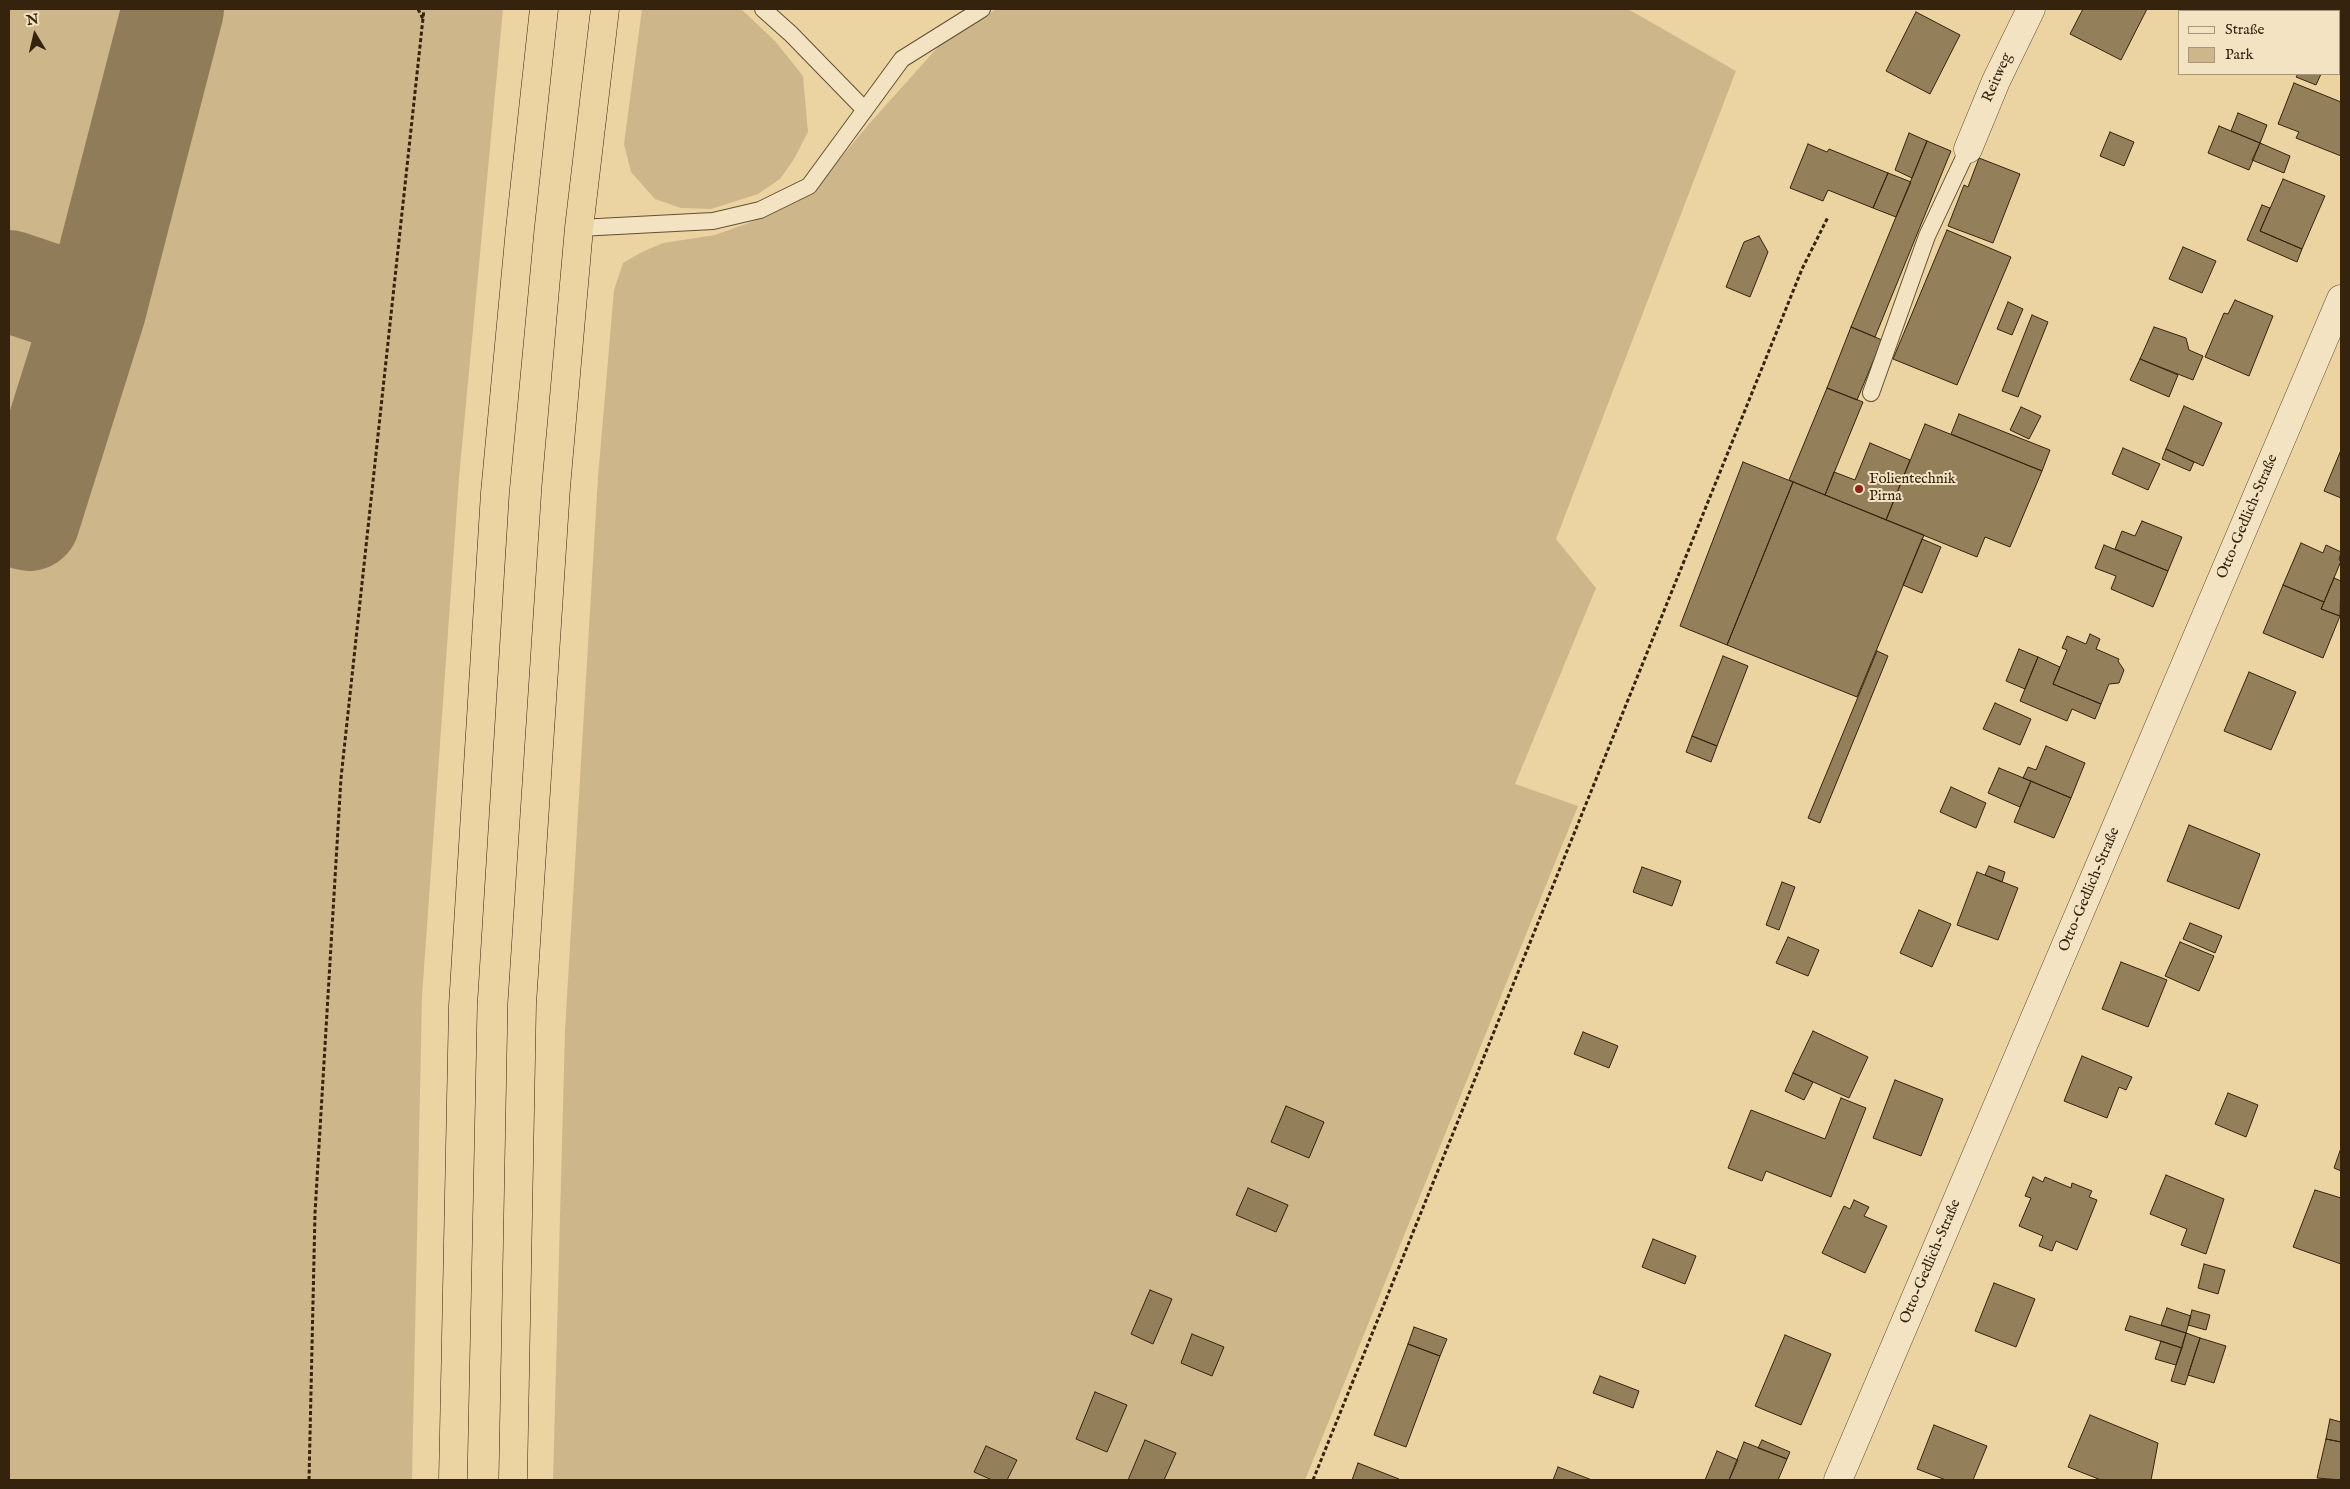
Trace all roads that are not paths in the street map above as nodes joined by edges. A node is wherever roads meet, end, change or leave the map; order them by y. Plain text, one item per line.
1 (544, 9) edge
2 (605, 9) edge
3 (763, 9) edge
4 (982, 9) edge
5 (2031, 9) edge
6 (864, 110) junction
7 (1968, 149) joint
8 (579, 228) junction
9 (2341, 299) edge
10 (1870, 393) dead end
11 (453, 1480) edge
12 (513, 1480) edge
13 (1838, 1480) edge

1 - 11 highway
2 - 8 highway
3 - 6 lane
4 - 6 lane
5 - 7 street, Reitweg
6 - 8 lane
7 - 10 lane
8 - 12 highway
9 - 13 street, Otto-Gedlich-Straße

